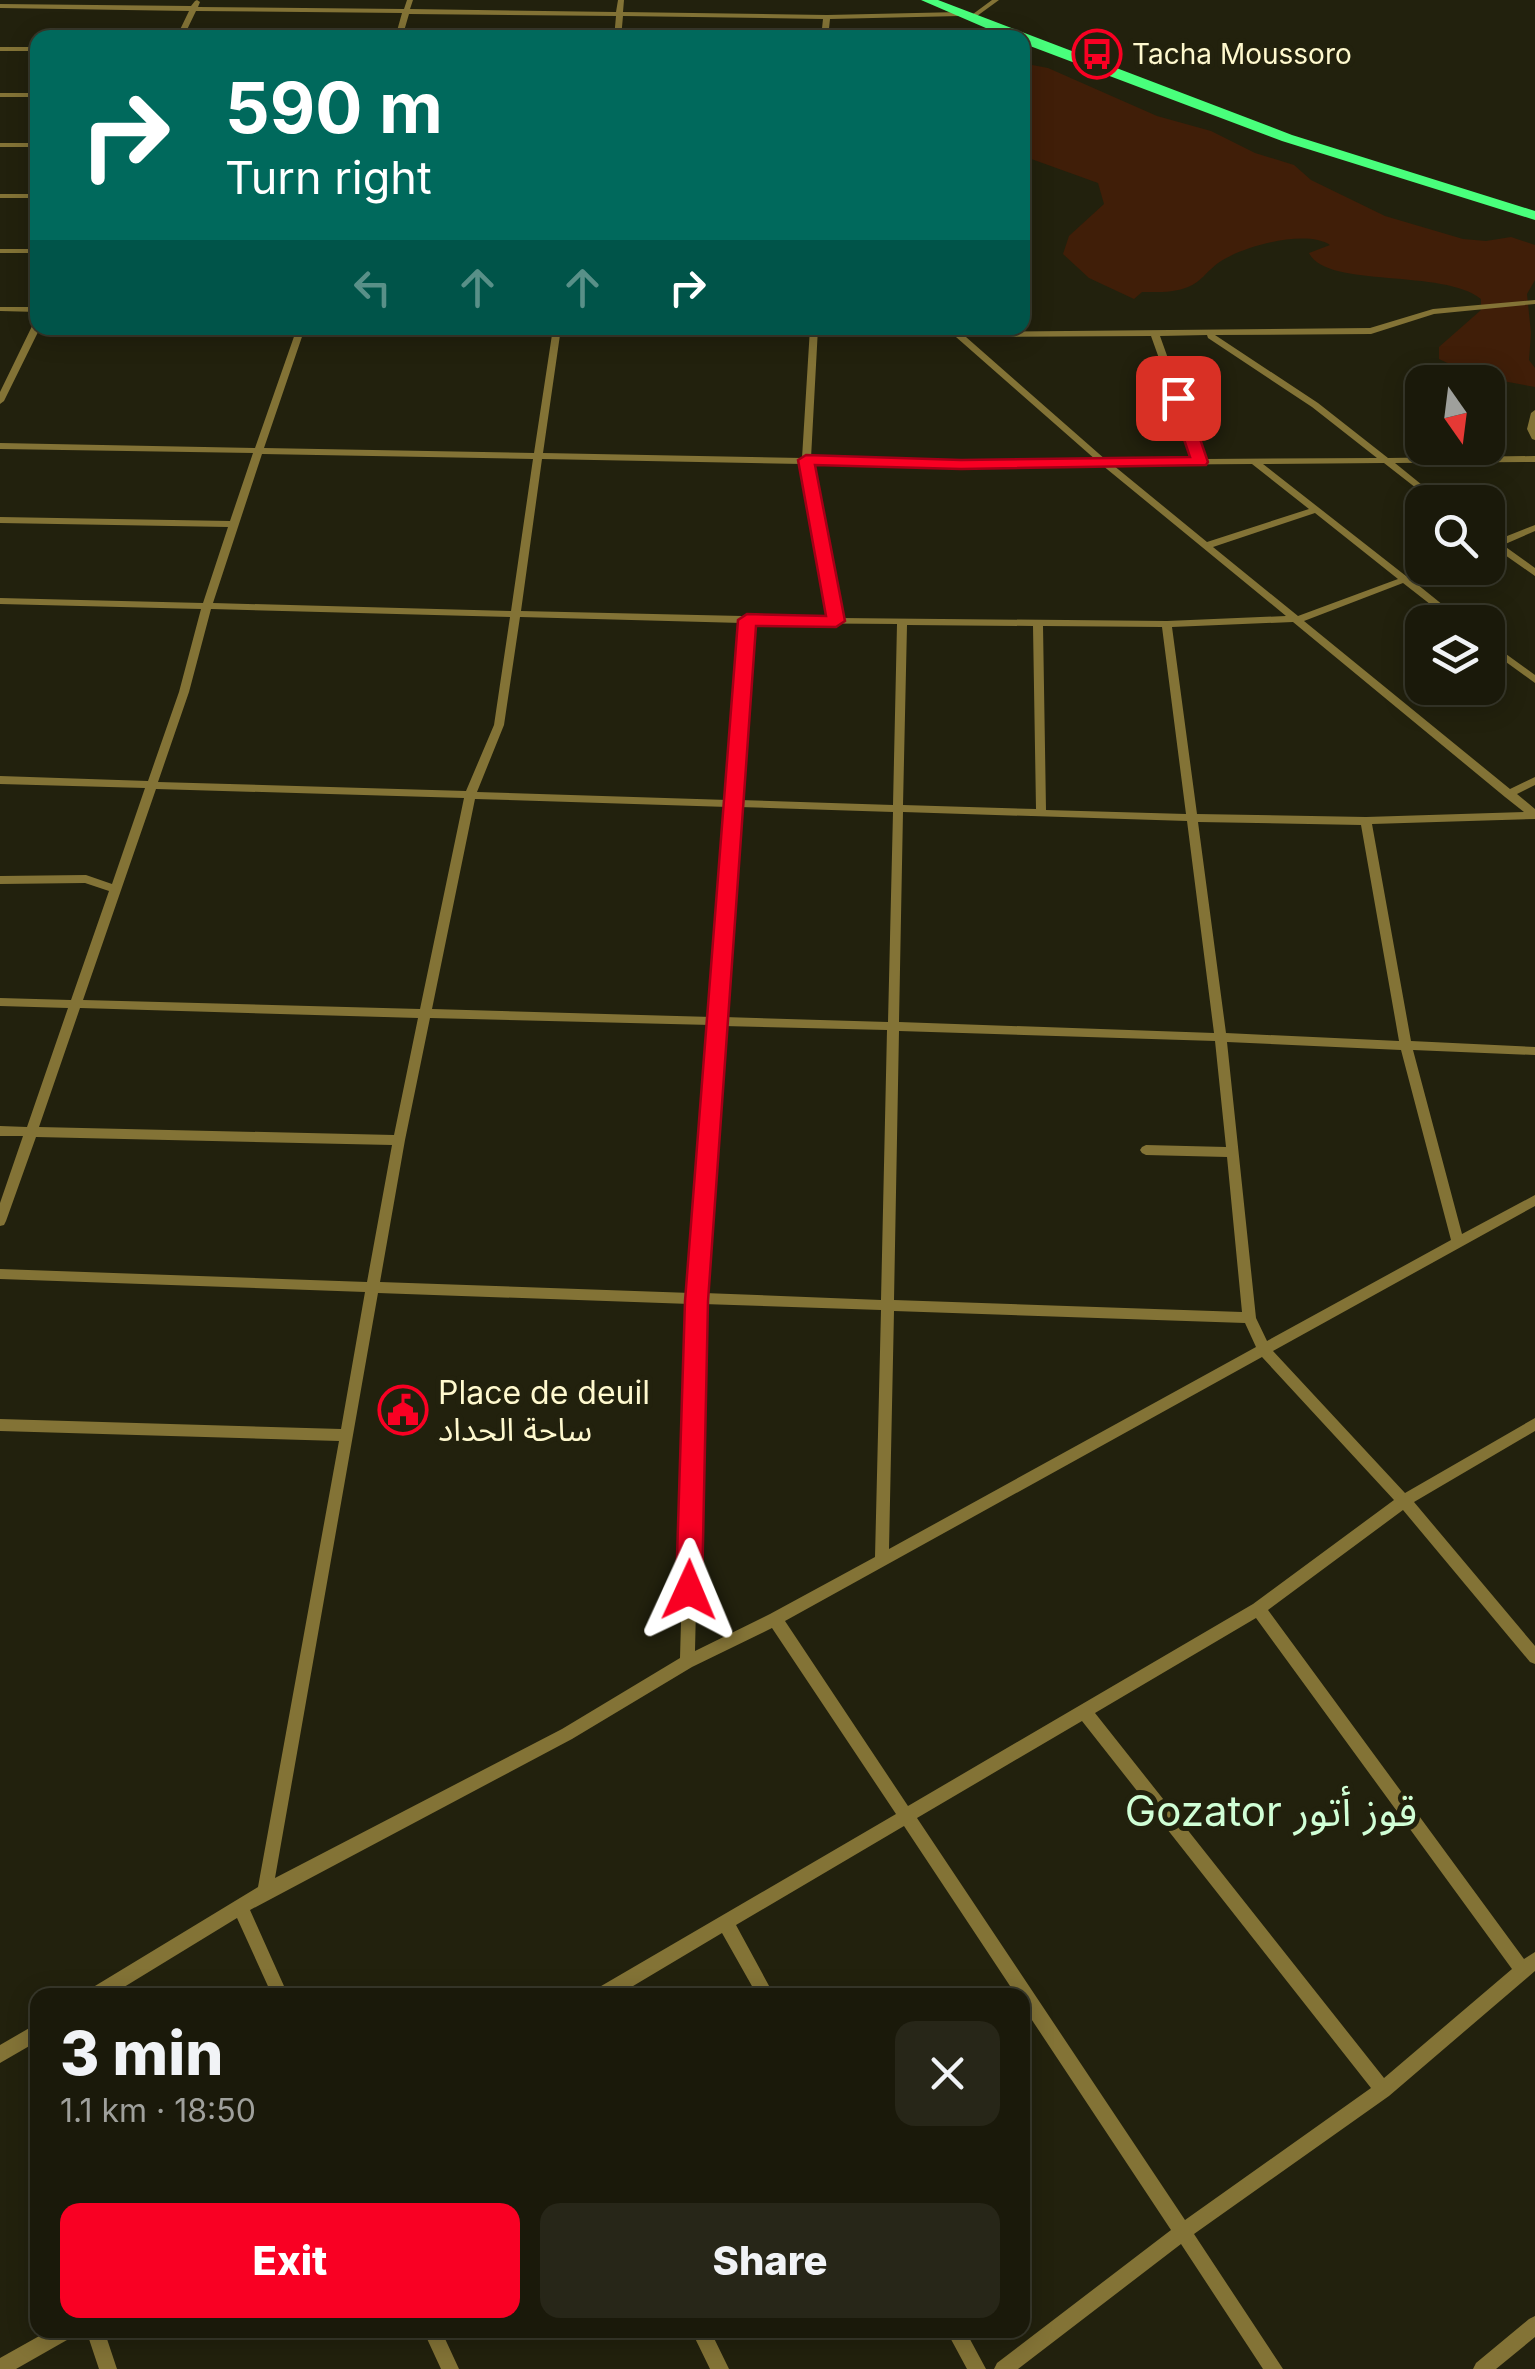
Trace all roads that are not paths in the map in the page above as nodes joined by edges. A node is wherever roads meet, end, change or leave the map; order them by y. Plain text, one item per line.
1 (410, 0) edge
2 (621, 0) edge
3 (927, 0) edge
4 (941, 0) edge
5 (996, 0) edge
6 (196, 4) edge
7 (0, 6) edge
8 (407, 10) junction
9 (960, 14) junction
10 (620, 15) junction
11 (976, 15) junction
12 (827, 16) junction
13 (183, 30) edge
14 (401, 30) edge
15 (618, 30) edge
16 (825, 30) edge
17 (1003, 30) joint
18 (1030, 43) edge
19 (0, 49) edge
20 (30, 49) edge
21 (0, 95) edge
22 (30, 95) edge
23 (0, 145) edge
24 (30, 146) edge
25 (0, 196) edge
26 (30, 196) edge
27 (1535, 216) edge
28 (0, 251) edge
29 (30, 252) edge
30 (1535, 302) edge
31 (0, 309) edge
32 (30, 310) edge
33 (1156, 334) junction
34 (1209, 334) junction
35 (32, 335) edge
36 (299, 335) edge
37 (555, 335) edge
38 (814, 335) edge
39 (958, 335) edge
40 (1030, 335) edge
41 (0, 401) edge
42 (1535, 413) edge
43 (1535, 437) edge
44 (0, 446) edge
45 (259, 451) junction
46 (538, 456) junction
47 (1535, 459) edge
48 (806, 460) junction
49 (1102, 461) junction
50 (1200, 462) junction
51 (1254, 462) junction
52 (1386, 463) junction
53 (1416, 485) edge
54 (1316, 510) junction
55 (0, 520) edge
56 (236, 524) junction
57 (1535, 528) edge
58 (1505, 538) edge
59 (1208, 545) junction
60 (1505, 553) edge
61 (1535, 573) edge
62 (1404, 580) junction
63 (0, 601) edge
64 (204, 604) junction
65 (1437, 605) edge
66 (515, 613) junction
67 (747, 620) junction
68 (1299, 620) junction
69 (836, 621) junction
70 (902, 622) junction
71 (1038, 623) junction
72 (1166, 624) junction
73 (1505, 657) edge
74 (1535, 680) edge
75 (0, 780) edge
76 (1535, 781) edge
77 (149, 788) junction
78 (1509, 794) junction
79 (470, 796) junction
80 (735, 803) junction
81 (898, 808) junction
82 (1041, 813) junction
83 (1535, 815) edge
84 (1192, 818) junction
85 (1366, 821) junction
86 (0, 880) edge
87 (114, 889) junction
88 (0, 1002) edge
89 (72, 1004) junction
90 (425, 1013) junction
91 (718, 1022) junction
92 (894, 1026) junction
93 (1221, 1038) junction
94 (1405, 1043) junction
95 (1535, 1052) edge
96 (0, 1131) edge
97 (30, 1132) junction
98 (399, 1140) junction
99 (1146, 1150) dead end
100 (1233, 1152) junction
101 (1535, 1200) edge
102 (0, 1221) edge
103 (1458, 1242) junction
104 (0, 1274) edge
105 (373, 1288) junction
106 (696, 1301) junction
107 (888, 1306) junction
108 (1249, 1318) junction
109 (1264, 1350) junction
110 (1535, 1424) edge
111 (0, 1425) edge
112 (346, 1435) junction
113 (1404, 1501) junction
114 (882, 1560) junction
115 (1258, 1609) junction
116 (775, 1619) junction
117 (1535, 1656) edge
118 (687, 1662) junction
119 (1084, 1711) junction
120 (906, 1814) junction
121 (265, 1892) junction
122 (240, 1906) junction
123 (726, 1924) junction
124 (1528, 1965) edge
125 (107, 1988) edge
126 (277, 1988) edge
127 (614, 1988) edge
128 (762, 1988) edge
129 (1020, 1988) edge
130 (1030, 2003) edge
131 (30, 2037) edge
132 (0, 2055) edge
133 (1383, 2090) junction
134 (1181, 2233) junction
135 (1535, 2325) edge
136 (54, 2338) edge
137 (97, 2338) edge
138 (436, 2338) edge
139 (704, 2338) edge
140 (960, 2338) edge
141 (0, 2368) edge
142 (108, 2369) edge
143 (450, 2369) edge
144 (720, 2369) edge
145 (977, 2369) edge
146 (1003, 2369) edge
147 (1274, 2369) edge
148 (1482, 2369) edge

1 - 8 street
2 - 10 street
3 - 9 highway
4 - 11 highway
5 - 11 street
6 - 7 street
6 - 8 street
6 - 13 street
8 - 10 street
8 - 14 street
9 - 12 street
9 - 17 highway
10 - 12 street
10 - 15 street
11 - 17 highway
12 - 16 street
18 - 27 highway
19 - 20 street
21 - 22 street
23 - 24 street
25 - 26 street
28 - 29 street
30 - 34 street
31 - 32 street
33 - 34 street
33 - 40 street
33 - 50 street
34 - 52 street
35 - 41 street
36 - 45 street
37 - 46 street
38 - 48 street
39 - 49 street
42 - 43 street
44 - 45 street
45 - 46 street
45 - 56 street
46 - 48 street
46 - 66 street
47 - 52 street
48 - 49 street
48 - 69 street
49 - 50 street
49 - 59 street
50 - 51 street
51 - 52 street
51 - 54 street
52 - 53 street
54 - 59 street
54 - 62 street
55 - 56 street
56 - 64 street
57 - 58 street
59 - 68 street
60 - 61 street
62 - 65 street
62 - 68 street
63 - 64 street
64 - 66 street
64 - 77 street
66 - 67 street
66 - 79 street
67 - 69 street
67 - 80 street
68 - 72 street
68 - 78 street
69 - 70 street
70 - 71 street
70 - 81 street
71 - 72 street
71 - 82 street
72 - 84 street
73 - 74 street
75 - 77 street
76 - 78 street
77 - 79 street
77 - 87 street
78 - 83 street
79 - 80 street
79 - 90 street
80 - 81 street
80 - 91 street
81 - 82 street
81 - 92 street
82 - 84 street
83 - 85 street
84 - 85 street
84 - 93 street
85 - 94 street
86 - 87 street
87 - 89 street
88 - 89 street
89 - 90 street
89 - 97 street
90 - 91 street
90 - 98 street
91 - 92 street
91 - 106 street
92 - 93 street
92 - 107 street
93 - 94 street
93 - 100 street
94 - 95 street
94 - 103 street
96 - 97 street
97 - 98 street
97 - 102 street
98 - 105 street
99 - 100 street
100 - 108 street
101 - 103 street
103 - 109 street
104 - 105 street
105 - 106 street
105 - 112 street
106 - 107 street
106 - 118 street
107 - 108 street
107 - 114 street
108 - 109 street
109 - 113 street
109 - 114 street
110 - 113 street
111 - 112 street
112 - 121 street
113 - 115 street
113 - 117 street
114 - 116 street
115 - 119 street
115 - 124 street
116 - 118 street
116 - 120 street
118 - 121 street
119 - 120 street
119 - 133 street
120 - 123 street
120 - 129 street
121 - 122 street
122 - 125 street
122 - 126 street
123 - 127 street
123 - 128 street
124 - 133 street
130 - 134 street
131 - 132 street
133 - 134 street
134 - 146 street
134 - 147 street
135 - 148 street
136 - 141 street
137 - 142 street
138 - 143 street
139 - 144 street
140 - 145 street

